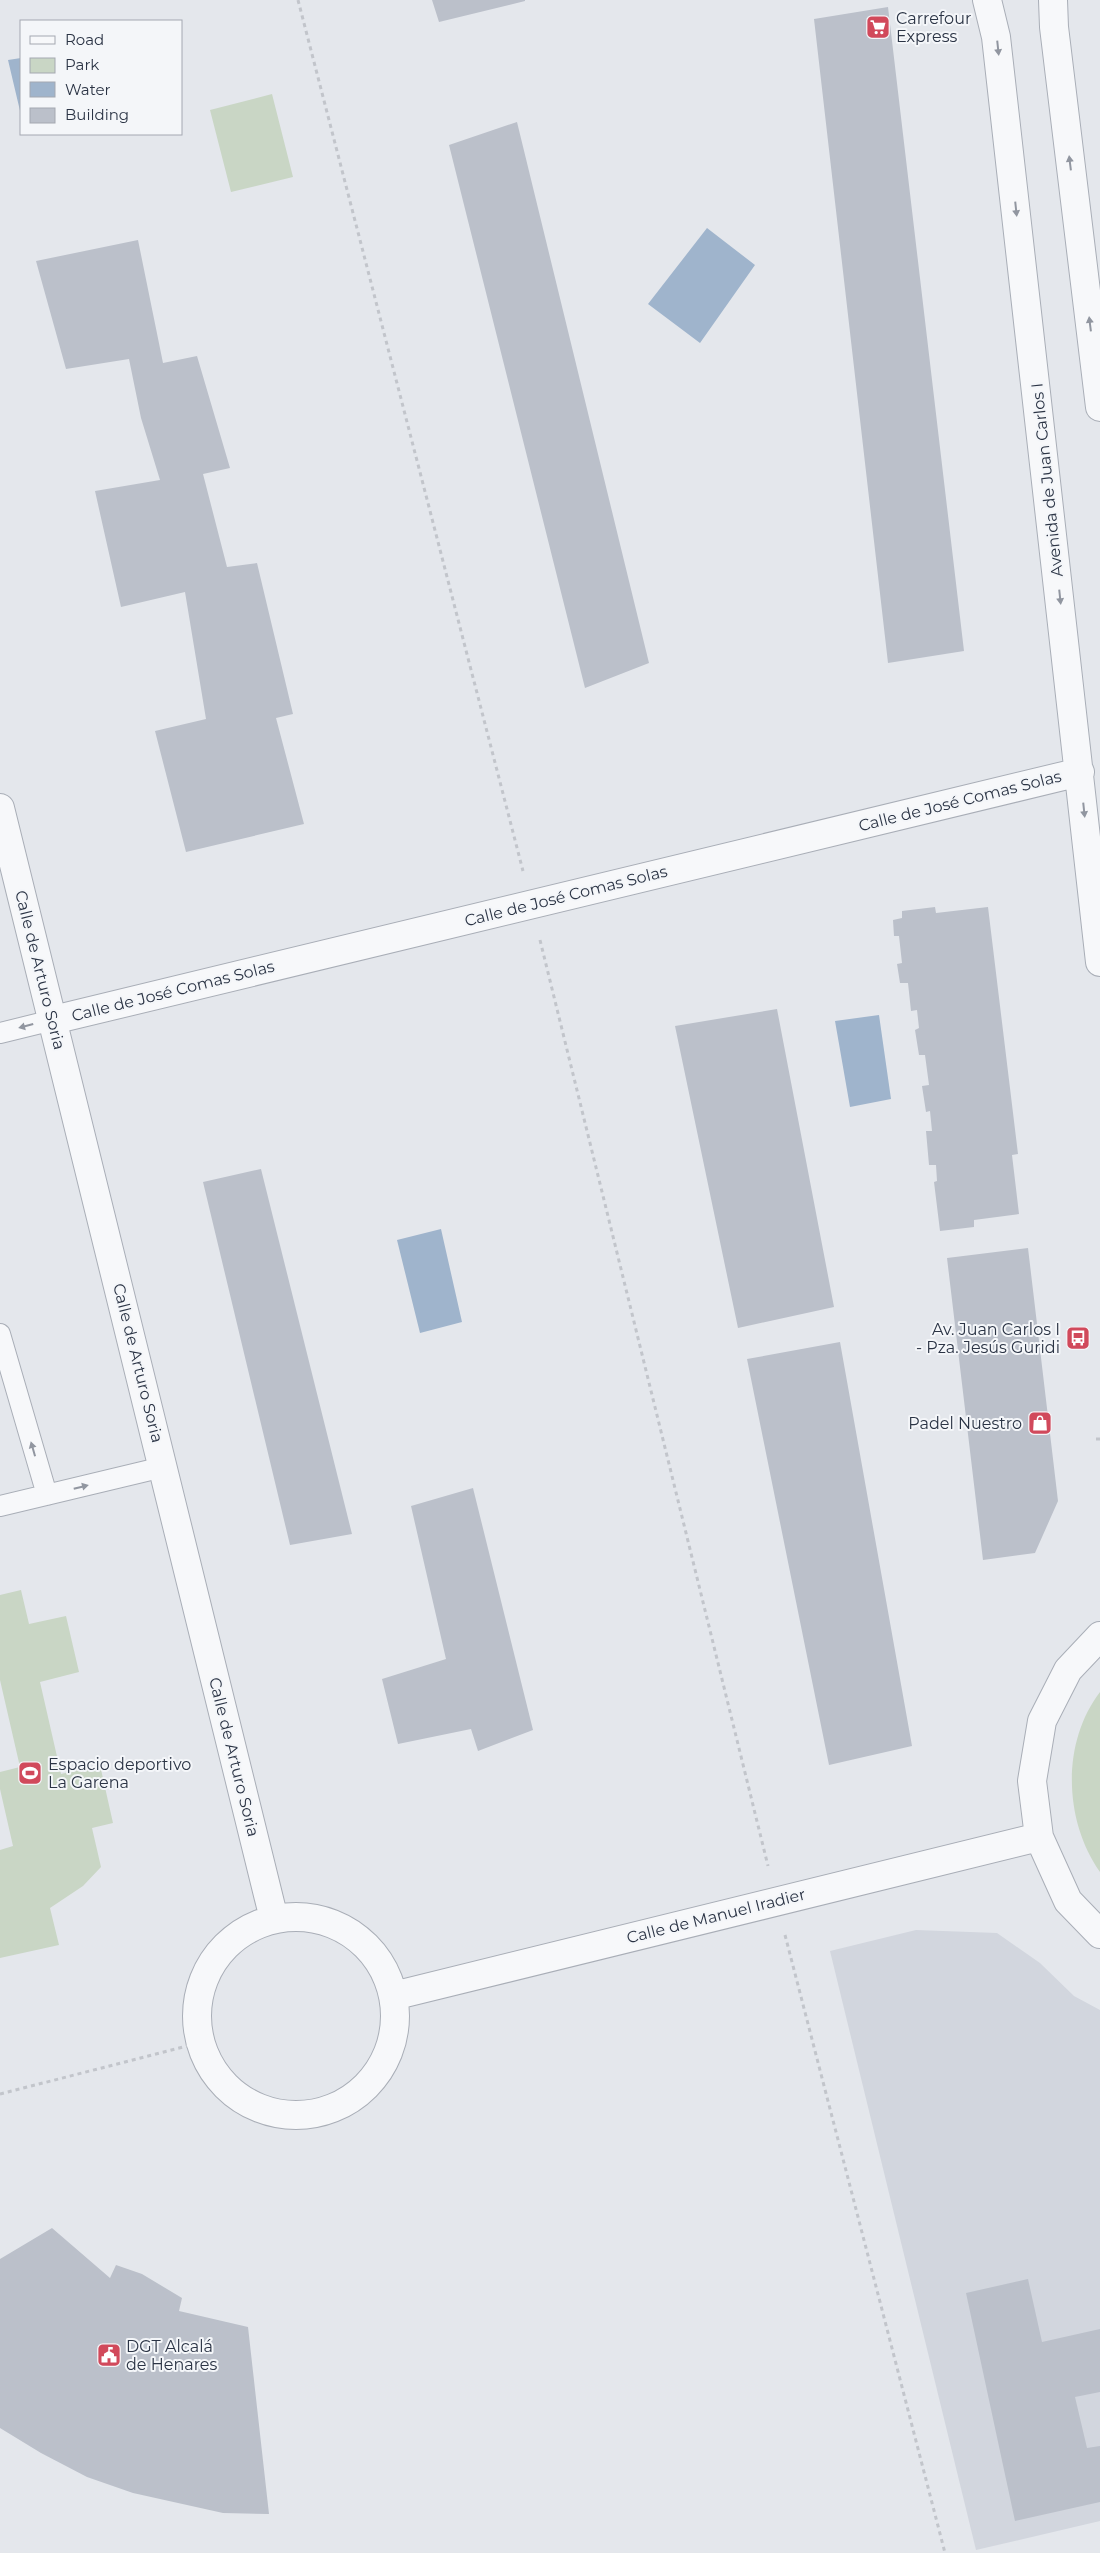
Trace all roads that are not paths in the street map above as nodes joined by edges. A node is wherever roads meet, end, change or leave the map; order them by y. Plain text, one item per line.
1 (987, 0) edge
2 (1053, 0) edge
3 (1100, 407) edge
4 (1080, 772) junction
5 (0, 808) edge
6 (1100, 962) edge
7 (53, 1020) junction
8 (0, 1033) edge
9 (0, 1334) edge
10 (163, 1467) junction
11 (47, 1495) junction
12 (0, 1506) edge
13 (1100, 1636) edge
14 (1039, 1837) junction
15 (274, 1919) junction
16 (1100, 1934) edge
17 (393, 1996) junction

1 -> 4 street, Avenida de Juan Carlos I
3 -> 2 street
4 -> 6 street, Avenida de Juan Carlos I
4 - 7 street, Calle de José Comas Solas
5 - 7 street, Calle de Arturo Soria
7 -> 8 lane
7 - 10 street, Calle de Arturo Soria
11 -> 9 lane
11 -> 10 lane
10 - 15 street, Calle de Arturo Soria
11 - 12 lane
13 - 14 street
14 - 16 street
14 - 17 street, Calle de Manuel Iradier
15 - 17 street
15 - 17 street

